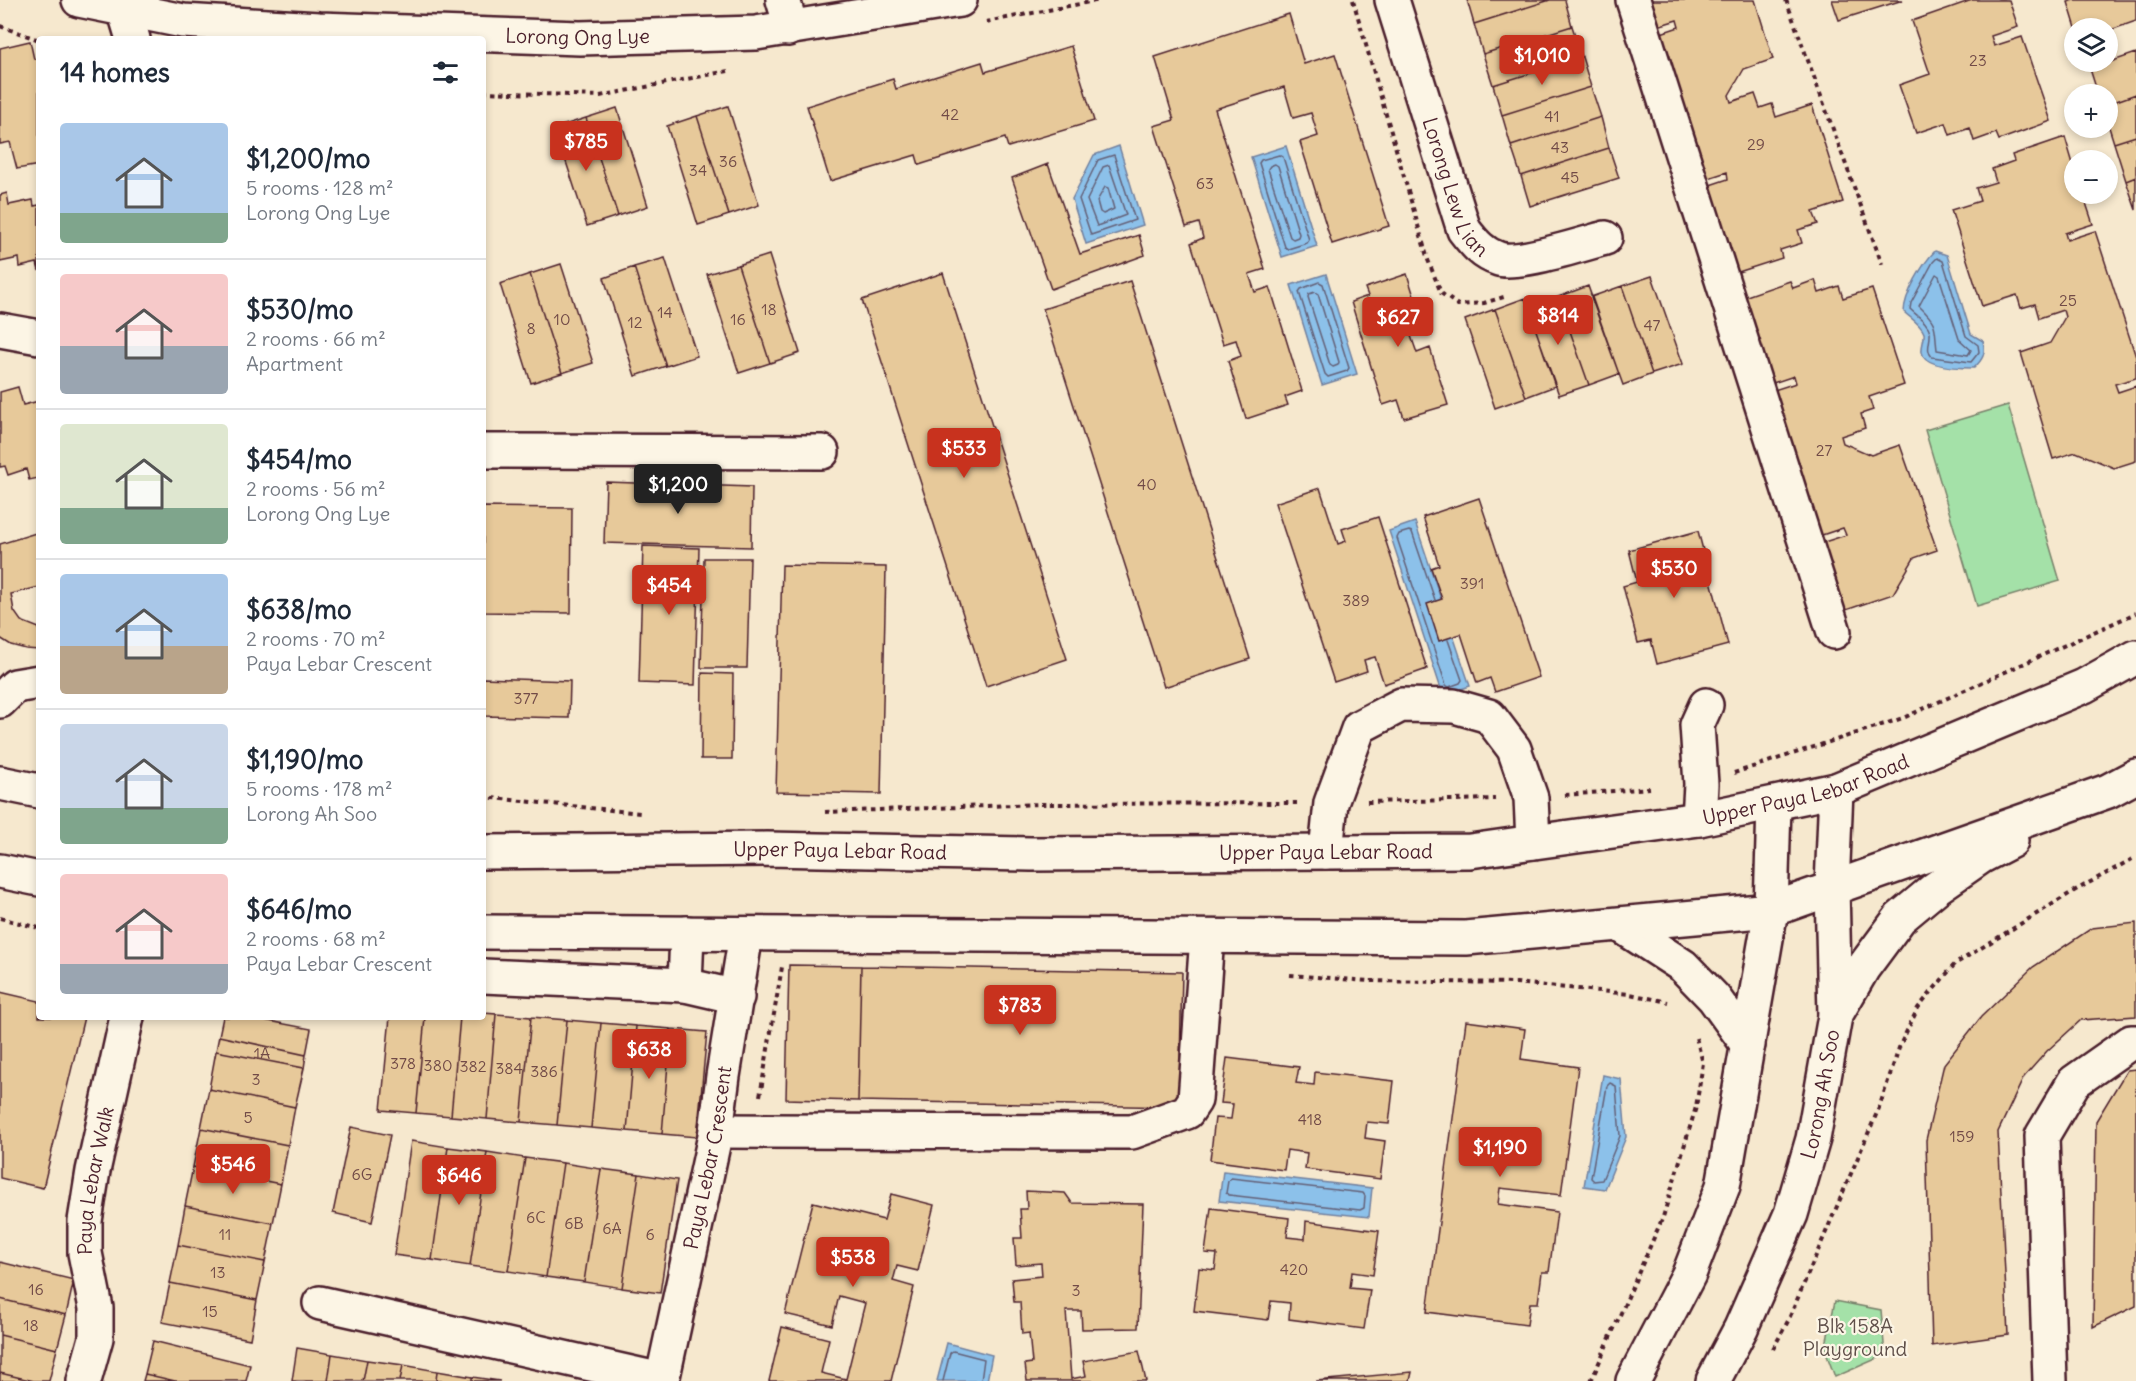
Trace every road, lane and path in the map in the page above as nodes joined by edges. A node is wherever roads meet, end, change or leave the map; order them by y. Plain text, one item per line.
1 (79, 0) edge
2 (960, 0) edge
3 (1392, 0) edge
4 (1633, 0) edge
5 (1786, 0) edge
6 (785, 14) edge
7 (129, 24) edge
8 (0, 26) edge
9 (36, 39) edge
10 (1605, 238) dead end
11 (1882, 264) dead end
12 (0, 330) edge
13 (36, 336) edge
14 (486, 451) edge
15 (822, 452) dead end
16 (1834, 632) dead end
17 (2136, 657) edge
18 (36, 682) edge
19 (0, 701) edge
20 (1706, 705) dead end
21 (0, 783) edge
22 (2122, 783) edge
23 (36, 790) edge
24 (1836, 790) junction
25 (1774, 804) junction
26 (1699, 819) junction
27 (1533, 842) junction
28 (486, 852) edge
29 (1326, 852) junction
30 (2136, 857) edge
31 (0, 871) edge
32 (36, 878) edge
33 (1832, 887) junction
34 (1771, 910) junction
35 (0, 918) edge
36 (1620, 925) junction
37 (36, 927) edge
38 (486, 932) edge
39 (687, 933) junction
40 (746, 934) junction
41 (1206, 937) junction
42 (783, 960) dead end
43 (486, 976) edge
44 (685, 985) junction
45 (737, 997) junction
46 (1835, 1016) junction
47 (126, 1020) edge
48 (2136, 1042) edge
49 (1749, 1045) junction
50 (716, 1131) junction
51 (754, 1131) junction
52 (320, 1303) dead end
53 (1772, 1351) dead end
54 (84, 1381) edge
55 (662, 1381) edge
56 (1633, 1381) edge
57 (1713, 1381) edge
58 (2050, 1381) edge

1 - 7 main road, Lorong Ong Lye
2 - 6 main road
3 - 10 main road, Lorong Lew Lian
4 - 16 main road
5 - 11 path
6 - 7 main road, Lorong Ong Lye
8 - 9 path
12 - 13 main road
14 - 15 main road
17 - 24 main road, Upper Paya Lebar Road
18 - 19 main road
20 - 26 main road
21 - 23 main road
22 - 33 main road
22 - 46 main road
24 - 25 main road, Upper Paya Lebar Road
24 - 33 main road, Lorong Ah Soo
25 - 26 main road, Upper Paya Lebar Road
25 - 34 main road
26 - 27 main road, Upper Paya Lebar Road
27 - 29 main road, Upper Paya Lebar Road
27 - 29 main road
28 - 29 main road, Upper Paya Lebar Road
30 - 53 path
31 - 32 main road
33 - 34 main road
33 - 46 main road, Lorong Ah Soo
34 - 36 main road
34 - 49 main road
35 - 37 path
36 - 41 main road
36 - 49 main road
38 - 39 main road
39 - 40 main road
39 - 44 main road
40 - 41 main road
40 - 45 main road, Paya Lebar Crescent
41 - 51 main road
42 - 51 path
43 - 44 main road
44 - 45 main road
45 - 50 main road, Paya Lebar Crescent
46 - 57 main road, Lorong Ah Soo
47 - 54 main road, Paya Lebar Walk
48 - 58 main road
49 - 56 main road
50 - 51 main road
50 - 55 main road, Paya Lebar Crescent
52 - 55 main road, Paya Lebar Crescent

